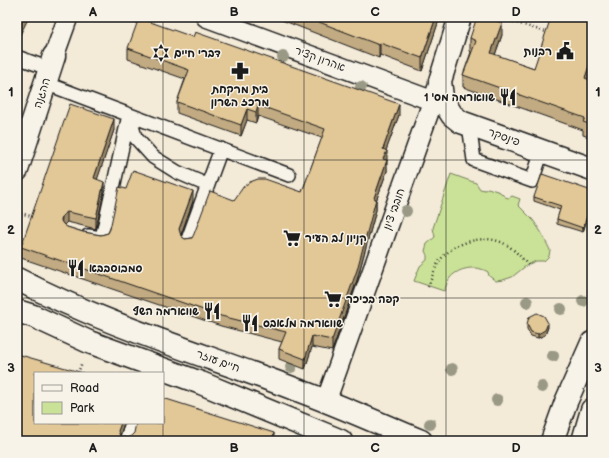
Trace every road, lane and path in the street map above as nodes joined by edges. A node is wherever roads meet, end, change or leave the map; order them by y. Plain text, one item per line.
1 (68, 17) edge
2 (206, 17) edge
3 (460, 17) edge
4 (498, 17) edge
5 (550, 33) edge
6 (17, 57) edge
7 (50, 69) junction
8 (440, 81) junction
9 (433, 101) junction
10 (133, 116) junction
11 (469, 125) junction
12 (221, 149) junction
13 (542, 151) junction
14 (592, 169) edge
15 (17, 170) edge
16 (289, 174) dead end
17 (201, 179) dead end
18 (17, 212) edge
19 (35, 218) edge
20 (74, 232) edge
21 (187, 242) edge
22 (528, 265) dead end
23 (17, 279) edge
24 (428, 287) dead end
25 (17, 311) edge
26 (592, 343) edge
27 (149, 369) edge
28 (160, 372) edge
29 (164, 373) edge
30 (326, 401) junction
31 (592, 410) edge
32 (132, 424) edge
33 (310, 435) edge
34 (126, 441) edge
35 (341, 441) edge
36 (421, 441) edge
37 (552, 441) edge
38 (583, 441) edge

1 - 7 street, ההגנה
2 - 9 street, אהרון קציר
3 - 8 street, חובבי ציון
4 - 5 path
6 - 7 lane
7 - 10 lane
7 - 15 street, ההגנה
8 - 9 street, חובבי ציון
8 - 11 street, פינסקר
9 - 30 street, חובבי ציון
10 - 12 lane
10 - 17 lane
10 - 20 lane
11 - 13 street, פינסקר
11 - 13 lane
12 - 16 lane
12 - 21 lane
13 - 14 street, פינסקר
18 - 19 path
22 - 24 path
23 - 30 street, חיים עוזר
25 - 27 street
26 - 37 street
27 - 28 street
29 - 33 street
30 - 36 street, חיים עוזר
31 - 38 street
32 - 34 lane
33 - 35 street

